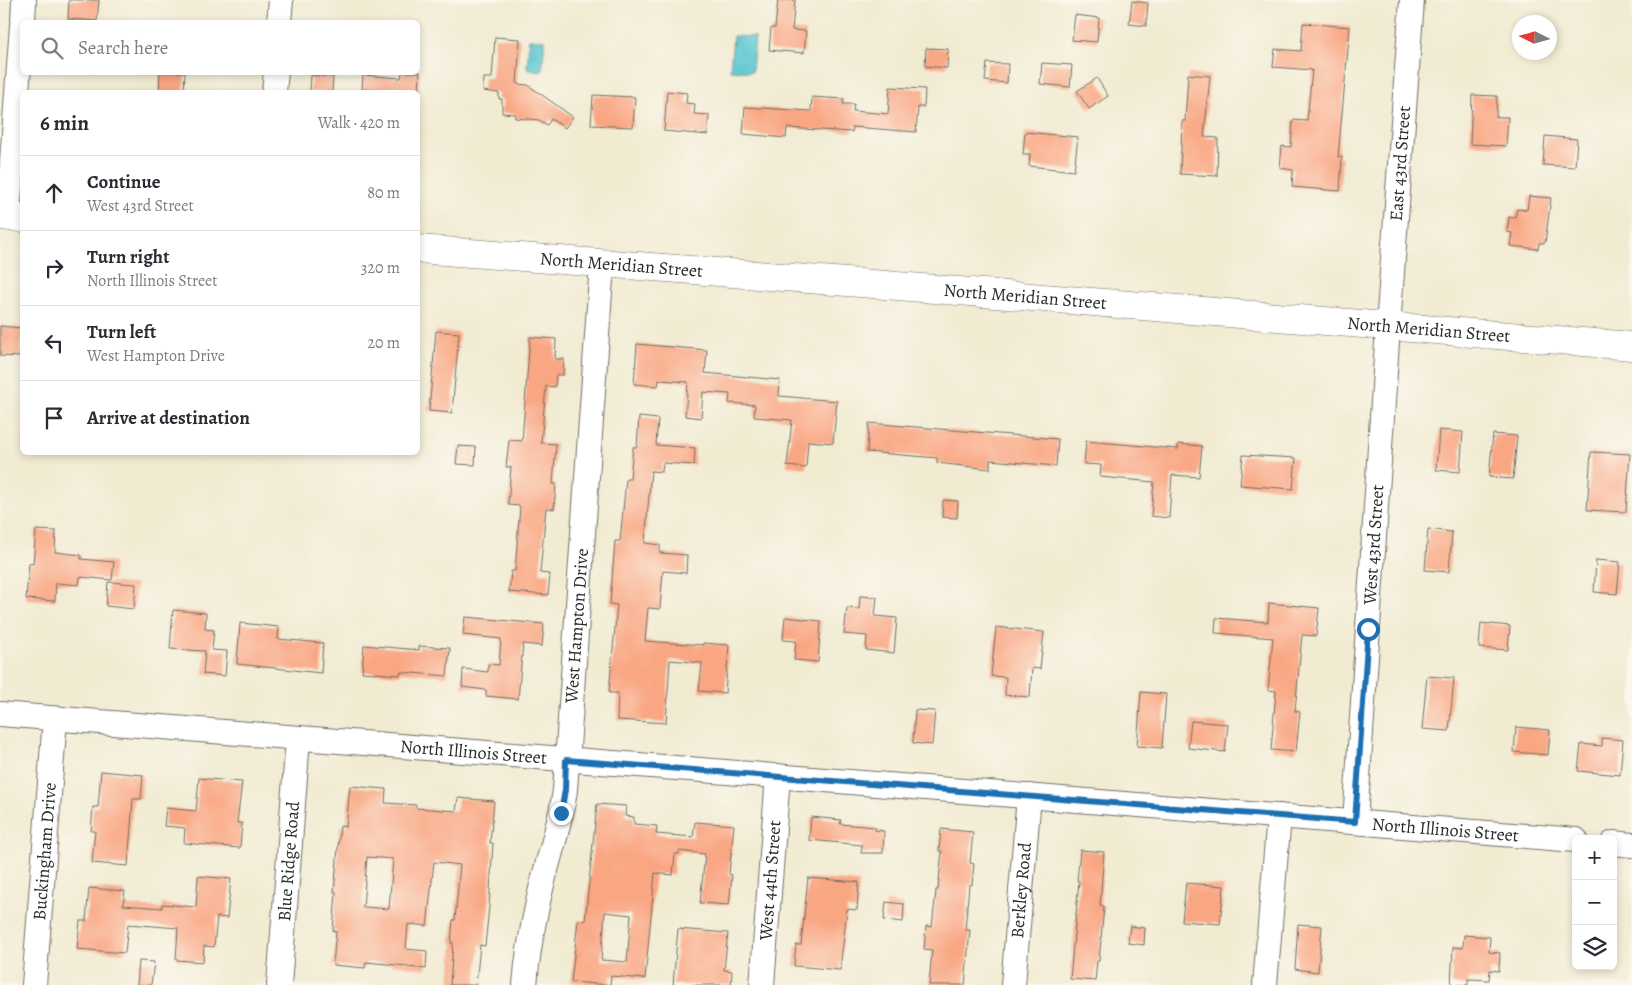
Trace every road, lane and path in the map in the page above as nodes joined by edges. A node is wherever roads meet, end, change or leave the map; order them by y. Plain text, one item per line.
1 (24, 0) edge
2 (281, 0) edge
3 (1412, 0) edge
4 (23, 20) edge
5 (279, 20) edge
6 (20, 69) edge
7 (276, 75) edge
8 (274, 90) edge
9 (10, 217) edge
10 (420, 249) edge
11 (602, 264) junction
12 (1388, 326) junction
13 (1632, 346) edge
14 (0, 714) edge
15 (55, 719) junction
16 (298, 739) junction
17 (566, 760) junction
18 (778, 776) junction
19 (1029, 796) junction
20 (1278, 816) junction
21 (1355, 822) junction
22 (1572, 840) edge
23 (1617, 843) edge
24 (1632, 845) edge
25 (34, 985) edge
26 (279, 985) edge
27 (525, 985) edge
28 (762, 985) edge
29 (1013, 985) edge
30 (1265, 985) edge

1 - 4 street
2 - 5 street
3 - 12 street, East 43rd Street
6 - 9 street
7 - 8 street
10 - 11 main road, North Meridian Street
11 - 12 main road, North Meridian Street
11 - 17 street, West Hampton Drive
12 - 13 main road, North Meridian Street
12 - 21 street, West 43rd Street
14 - 15 street, North Illinois Street
15 - 16 street, North Illinois Street
15 - 25 street, Buckingham Drive
16 - 17 street, North Illinois Street
16 - 26 street, Blue Ridge Road
17 - 18 street, North Illinois Street
17 - 27 street, West Hampton Drive
18 - 19 street, North Illinois Street
18 - 28 street, West 44th Street
19 - 20 street, North Illinois Street
19 - 29 street, Berkley Road
20 - 21 street, North Illinois Street
20 - 30 street
21 - 22 street, North Illinois Street
23 - 24 street

